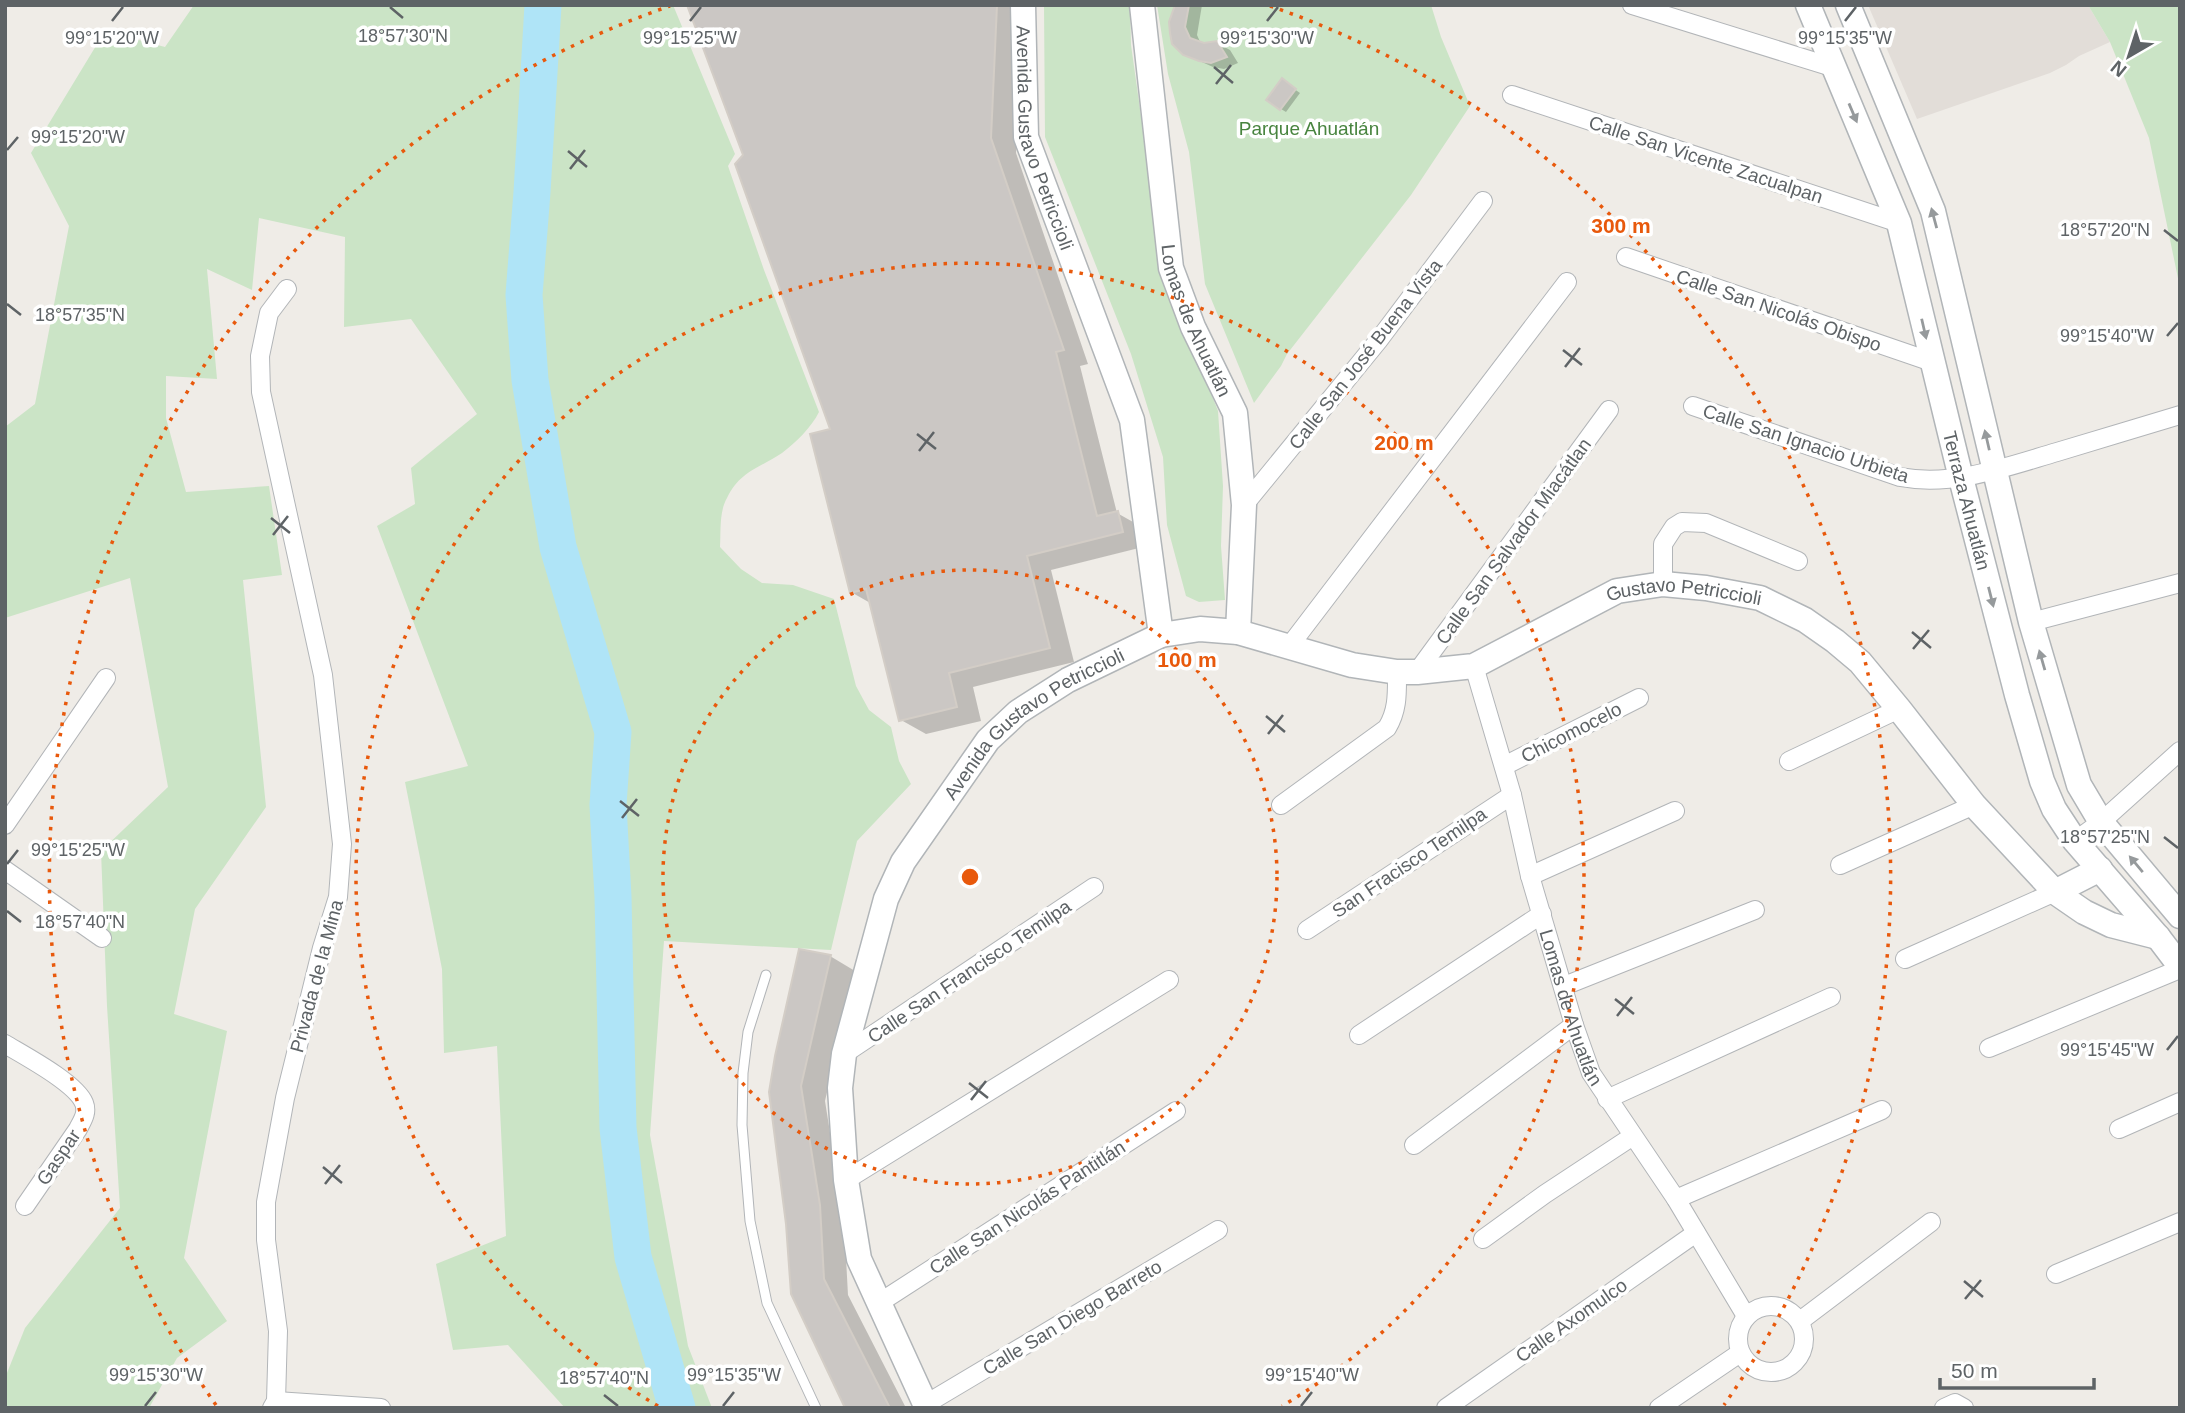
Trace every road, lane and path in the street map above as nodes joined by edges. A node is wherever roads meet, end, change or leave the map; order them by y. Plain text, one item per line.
1 (1023, 5) edge
2 (1142, 5) edge
3 (1632, 5) edge
4 (1808, 5) edge
5 (1848, 5) edge
6 (1835, 68) junction
7 (1512, 95) dead end
8 (1483, 201) dead end
9 (1899, 223) junction
10 (1626, 257) dead end
11 (1567, 282) dead end
12 (287, 289) dead end
13 (1932, 362) junction
14 (1693, 406) dead end
15 (1609, 410) dead end
16 (2180, 415) edge
17 (1994, 470) junction
18 (1961, 478) junction
19 (1244, 505) junction
20 (1798, 561) dead end
21 (2180, 583) edge
22 (1663, 584) junction
23 (2031, 622) junction
24 (1238, 632) junction
25 (1161, 635) junction
26 (1288, 648) junction
27 (1474, 666) junction
28 (1407, 672) junction
29 (107, 678) dead end
30 (1639, 698) dead end
31 (1899, 709) junction
32 (2180, 751) edge
33 (1789, 761) dead end
34 (1503, 766) junction
35 (1512, 795) junction
36 (1281, 805) dead end
37 (1974, 805) junction
38 (1675, 811) dead end
39 (2101, 822) junction
40 (5, 825) edge
41 (2075, 841) junction
42 (1840, 865) dead end
43 (2099, 869) junction
44 (5, 870) edge
45 (1530, 876) junction
46 (1094, 887) dead end
47 (2055, 892) junction
48 (1755, 910) dead end
49 (1542, 914) junction
50 (2180, 916) edge
51 (1307, 930) dead end
52 (2158, 937) junction
53 (102, 938) dead end
54 (1905, 958) dead end
55 (2180, 968) edge
56 (766, 975) dead end
57 (1169, 980) dead end
58 (1564, 986) junction
59 (1831, 997) dead end
60 (1574, 1025) junction
61 (1359, 1035) dead end
62 (5, 1044) edge
63 (1989, 1048) dead end
64 (844, 1054) junction
65 (1608, 1099) junction
66 (2180, 1102) edge
67 (1882, 1110) dead end
68 (1176, 1111) dead end
69 (2119, 1129) dead end
70 (1633, 1136) junction
71 (1414, 1145) dead end
72 (846, 1180) junction
73 (1676, 1199) junction
74 (25, 1206) dead end
75 (1931, 1222) dead end
76 (2180, 1222) edge
77 (1218, 1230) dead end
78 (1696, 1233) junction
79 (1483, 1239) dead end
80 (2056, 1274) dead end
81 (879, 1303) junction
82 (1746, 1316) junction
83 (1800, 1321) junction
84 (1740, 1353) junction
85 (274, 1404) edge
86 (927, 1406) edge
87 (381, 1408) edge
88 (816, 1408) edge
89 (1446, 1408) edge
90 (1659, 1408) edge
91 (1944, 1408) edge
92 (1964, 1408) edge

1 - 25 street, Avenida Gustavo Petriccioli
2 - 19 street, Lomas de Ahuatlán
3 - 6 street
4 - 6 street, Terraza Ahuatlán
17 -> 5 street, Terraza Ahuatlán
6 -> 9 street, Terraza Ahuatlán
7 - 9 street, Calle San Vicente Zacualpan
8 - 19 street, Calle San José Buena Vista
9 -> 13 street, Terraza Ahuatlán
10 - 13 street, Calle San Nicolás Obispo
11 - 26 street
12 - 85 street, Privada de la Mina
13 - 18 street, Terraza Ahuatlán
14 - 18 street, Calle San Ignacio Urbieta
15 - 28 street, Calle San Salvador Miacátlan
16 - 17 street, Calle San Ignacio Urbieta
17 - 18 street, Calle San Ignacio Urbieta
17 - 23 street, Terraza Ahuatlán
18 -> 41 street, Terraza Ahuatlán
19 - 24 street, Lomas de Ahuatlán
20 - 22 street
21 - 23 street
22 - 27 street, Gustavo Petriccioli
22 - 31 street, Gustavo Petriccioli
39 -> 23 street, Terraza Ahuatlán
24 - 25 street, Gustavo Petriccioli
24 - 26 street, Gustavo Petriccioli
25 - 64 street, Avenida Gustavo Petriccioli
26 - 28 street, Gustavo Petriccioli
27 - 28 street, Gustavo Petriccioli
27 - 34 street, Lomas de Ahuatlán
28 - 36 street
29 - 40 street
30 - 34 street, Chicomocelo
31 - 33 street
31 - 37 street, Gustavo Petriccioli
32 - 39 street
34 - 35 street, Lomas de Ahuatlán
35 - 45 street, Lomas de Ahuatlán
35 - 51 street, San Fracisco Temilpa
37 - 42 street
37 - 47 street, Gustavo Petriccioli
38 - 45 street
39 - 41 street
50 -> 39 street, Terraza Ahuatlán
41 - 43 street, Terraza Ahuatlán
43 - 47 street
43 - 52 street, Terraza Ahuatlán
44 - 53 street
45 - 49 street, Lomas de Ahuatlán
46 - 64 street, Calle San Francisco Temilpa
47 - 52 street, Gustavo Petriccioli
47 - 54 street
48 - 58 street
49 - 58 street, Lomas de Ahuatlán
49 - 61 street
52 - 55 street, Terraza Ahuatlán
55 - 63 street
56 - 88 lane
57 - 72 street
58 - 60 street, Lomas de Ahuatlán
59 - 65 street
60 - 65 street, Lomas de Ahuatlán
60 - 71 street
62 - 74 street, Gaspar
64 - 72 street, Avenida Gustavo Petriccioli
65 - 70 street, Lomas de Ahuatlán
66 - 69 street
67 - 73 street
68 - 81 street, Calle San Nicolás Pantitlán
70 - 73 street, Lomas de Ahuatlán
70 - 79 street
72 - 81 street, Avenida Gustavo Petriccioli
73 - 78 street, Lomas de Ahuatlán
75 - 83 street
76 - 80 street
77 - 86 street, Calle San Diego Barreto
78 - 82 street, Lomas de Ahuatlán
78 - 89 street, Calle Axomulco
81 - 86 street, Avenida Gustavo Petriccioli
82 - 83 street
82 - 84 street
83 - 84 street
84 - 90 street
85 - 87 street, Privada de la Mina
91 - 92 street

